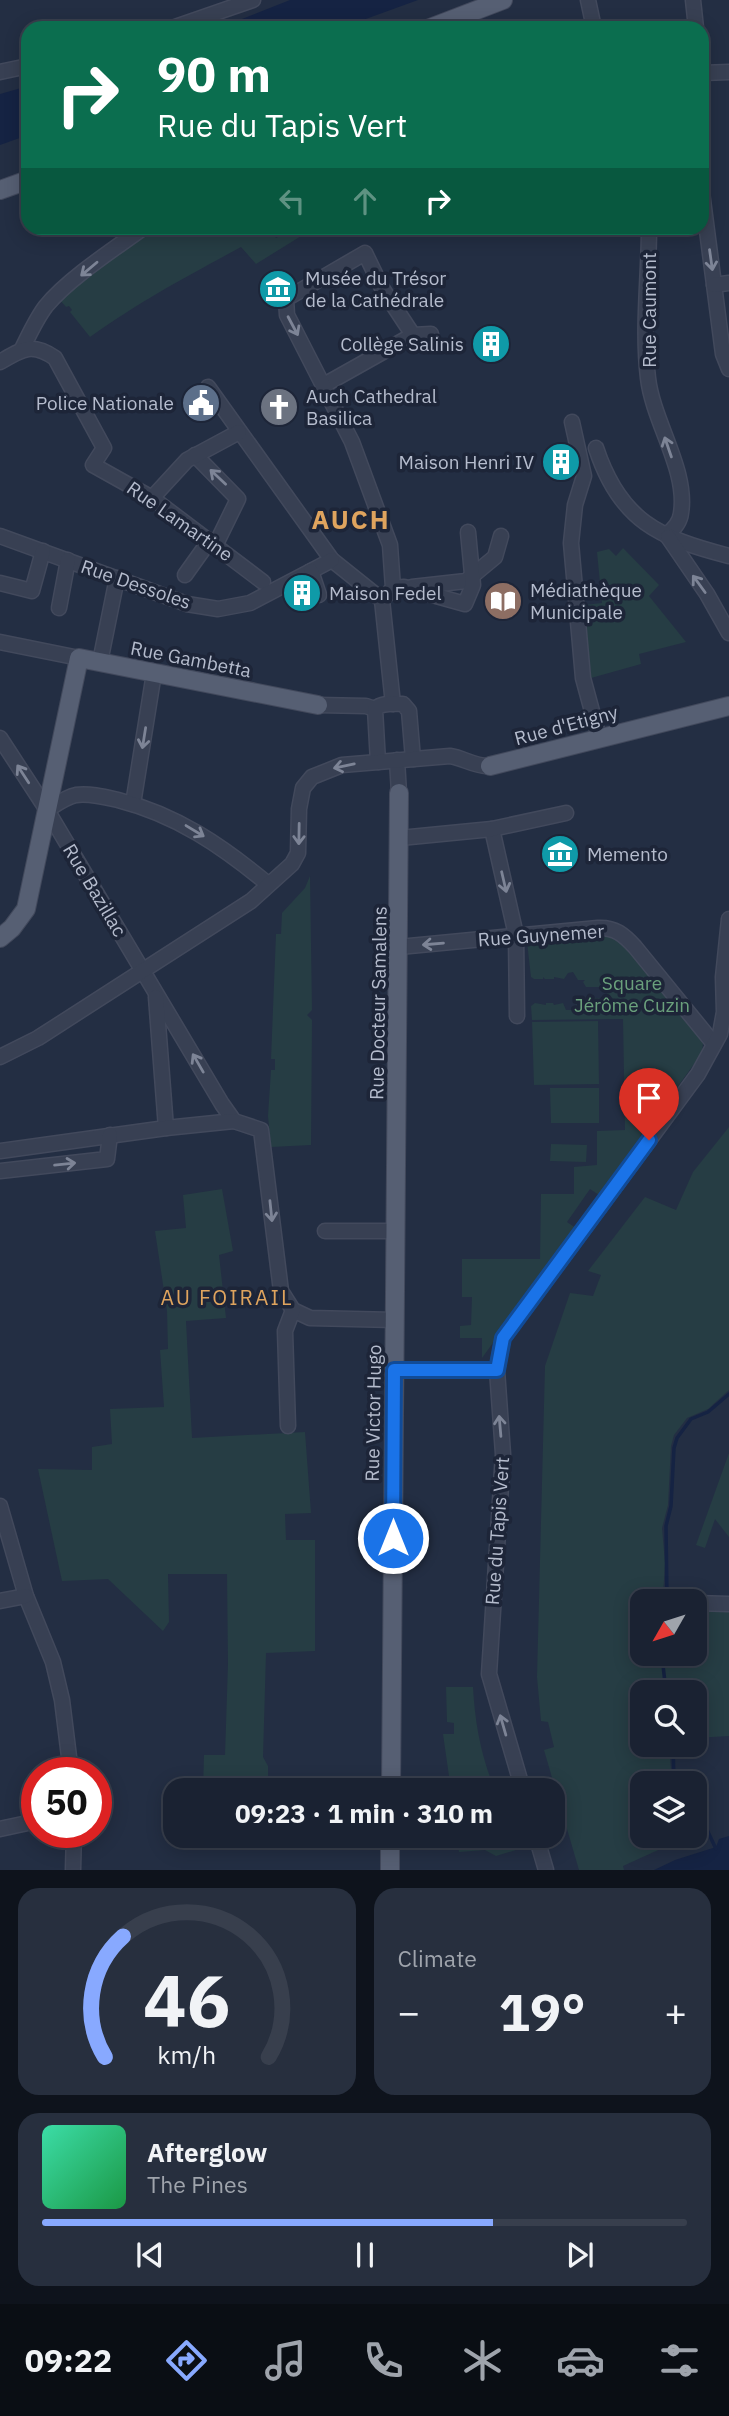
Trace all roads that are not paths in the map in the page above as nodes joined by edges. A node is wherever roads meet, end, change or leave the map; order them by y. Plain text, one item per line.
1 (253, 0) edge
2 (503, 0) edge
3 (587, 0) edge
4 (697, 1) edge
5 (192, 21) edge
6 (448, 21) edge
7 (592, 21) edge
8 (696, 21) edge
9 (21, 68) edge
10 (0, 72) edge
11 (729, 72) edge
12 (709, 73) edge
13 (21, 182) edge
14 (0, 190) edge
15 (133, 235) edge
16 (649, 235) edge
17 (708, 235) edge
18 (729, 283) edge
19 (714, 285) junction
20 (431, 334) dead end
21 (413, 335) junction
22 (22, 349) junction
23 (0, 362) edge
24 (729, 369) edge
25 (324, 385) junction
26 (208, 387) dead end
27 (572, 422) dead end
28 (239, 432) junction
29 (596, 448) dead end
30 (195, 455) junction
31 (152, 498) junction
32 (468, 531) dead end
33 (666, 535) junction
34 (0, 536) edge
35 (501, 536) dead end
36 (213, 542) junction
37 (43, 551) junction
38 (729, 555) edge
39 (68, 560) junction
40 (332, 560) junction
41 (311, 571) junction
42 (185, 575) dead end
43 (473, 577) junction
44 (117, 579) junction
45 (263, 582) dead end
46 (0, 583) edge
47 (398, 587) junction
48 (319, 595) dead end
49 (382, 600) junction
50 (59, 608) dead end
51 (729, 633) edge
52 (0, 642) edge
53 (79, 658) junction
54 (100, 662) junction
55 (154, 673) junction
56 (393, 704) junction
57 (318, 705) joint
58 (729, 706) edge
59 (375, 709) junction
60 (599, 737) junction
61 (0, 738) edge
62 (413, 759) junction
63 (397, 760) junction
64 (378, 762) junction
65 (490, 766) joint
66 (399, 793) joint
67 (133, 804) junction
68 (47, 810) junction
69 (566, 813) dead end
70 (492, 829) junction
71 (400, 838) junction
72 (268, 884) junction
73 (267, 902) dead end
74 (729, 919) edge
75 (516, 935) junction
76 (0, 938) edge
77 (399, 947) junction
78 (143, 971) junction
79 (155, 991) junction
80 (517, 1016) dead end
81 (714, 1044) junction
82 (0, 1057) edge
83 (234, 1121) junction
84 (166, 1128) junction
85 (110, 1135) junction
86 (0, 1151) edge
87 (0, 1171) edge
88 (325, 1231) dead end
89 (396, 1239) junction
90 (293, 1310) junction
91 (395, 1320) junction
92 (394, 1370) junction
93 (497, 1370) junction
94 (288, 1426) dead end
95 (0, 1506) edge
96 (26, 1596) junction
97 (0, 1601) edge
98 (707, 1603) edge
99 (729, 1604) edge
100 (69, 1757) edge
101 (391, 1778) edge
102 (519, 1778) edge
103 (21, 1824) edge
104 (0, 1829) edge
105 (74, 1848) edge
106 (390, 1848) edge
107 (540, 1848) edge
108 (73, 1870) edge
109 (390, 1870) edge
110 (546, 1870) edge

1 - 5 street
2 - 6 main road
3 - 7 street
4 - 8 street
9 - 10 street
11 - 12 street
13 - 14 main road
15 -> 22 street
33 -> 16 street, Rue Caumont
17 -> 19 street
18 - 19 street
19 - 24 street
20 - 21 street
21 - 25 street
21 -> 25 street
22 - 23 street
22 - 31 street, Rue Lamartine
25 - 47 street
26 - 28 street
27 - 60 street
28 - 30 street
28 - 40 street
29 - 33 street
30 - 31 street
36 -> 30 street
31 - 36 street, Rue Lamartine
32 - 43 street
33 - 38 street
51 -> 33 street
34 - 37 street, Rue Dessoles
35 - 43 street
36 - 42 street
36 - 45 street, Rue Lamartine
37 - 39 street, Rue Dessoles
37 - 46 street
39 - 44 street, Rue Dessoles
39 - 50 street
40 - 41 street, Rue Dessoles
40 - 49 street
41 - 44 street, Rue Dessoles
41 - 48 street
43 - 47 street
43 - 47 street
44 - 54 street
47 - 49 street
49 - 56 street
52 - 53 street, Rue Gambetta
53 - 54 main road, Rue Gambetta
53 - 68 main road
54 - 55 main road, Rue Gambetta
55 - 57 main road, Rue Gambetta
55 -> 67 street
56 - 59 street
56 - 62 street
57 - 59 street, Rue Gambetta
58 - 60 main road, Rue d'Etigny
59 - 64 street
60 - 65 main road, Rue d'Etigny
68 -> 61 street, Rue Bazillac
62 - 63 street, Rue d'Etigny
62 - 65 street, Rue d'Etigny
63 - 64 street, Rue d'Etigny
63 - 66 street, Rue Docteur Samalens
64 -> 72 street, Rue d'Etigny
66 - 71 main road, Rue Docteur Samalens
67 - 68 street
67 -> 72 street
68 - 76 main road
68 - 78 street, Rue Bazillac
69 - 70 street
70 - 71 street
70 -> 75 street
71 - 77 main road, Rue Docteur Samalens
72 - 73 street
72 - 78 street
74 - 81 street, Rue du Tapis Vert
75 -> 77 street, Rue Guynemer
75 - 80 street
75 - 81 street, Rue Guynemer
77 - 89 main road, Rue Docteur Samalens
78 - 79 street, Rue Bazillac
78 - 82 street
83 -> 79 street, Rue Bazillac
79 - 84 street
81 - 93 street, Rue du Tapis Vert
83 - 84 street
83 -> 90 street
84 - 85 street
85 - 86 street
87 -> 85 street
88 - 89 street
89 - 91 main road, Rue Victor Hugo
90 - 91 street
90 - 94 street
91 - 92 main road, Rue Victor Hugo
92 - 93 street
92 - 101 main road, Rue Victor Hugo
102 -> 93 street, Rue du Tapis Vert
95 - 96 street
96 - 97 street
96 - 100 street
98 - 99 street
103 - 104 street
105 - 108 street
106 - 109 main road
107 - 110 street

